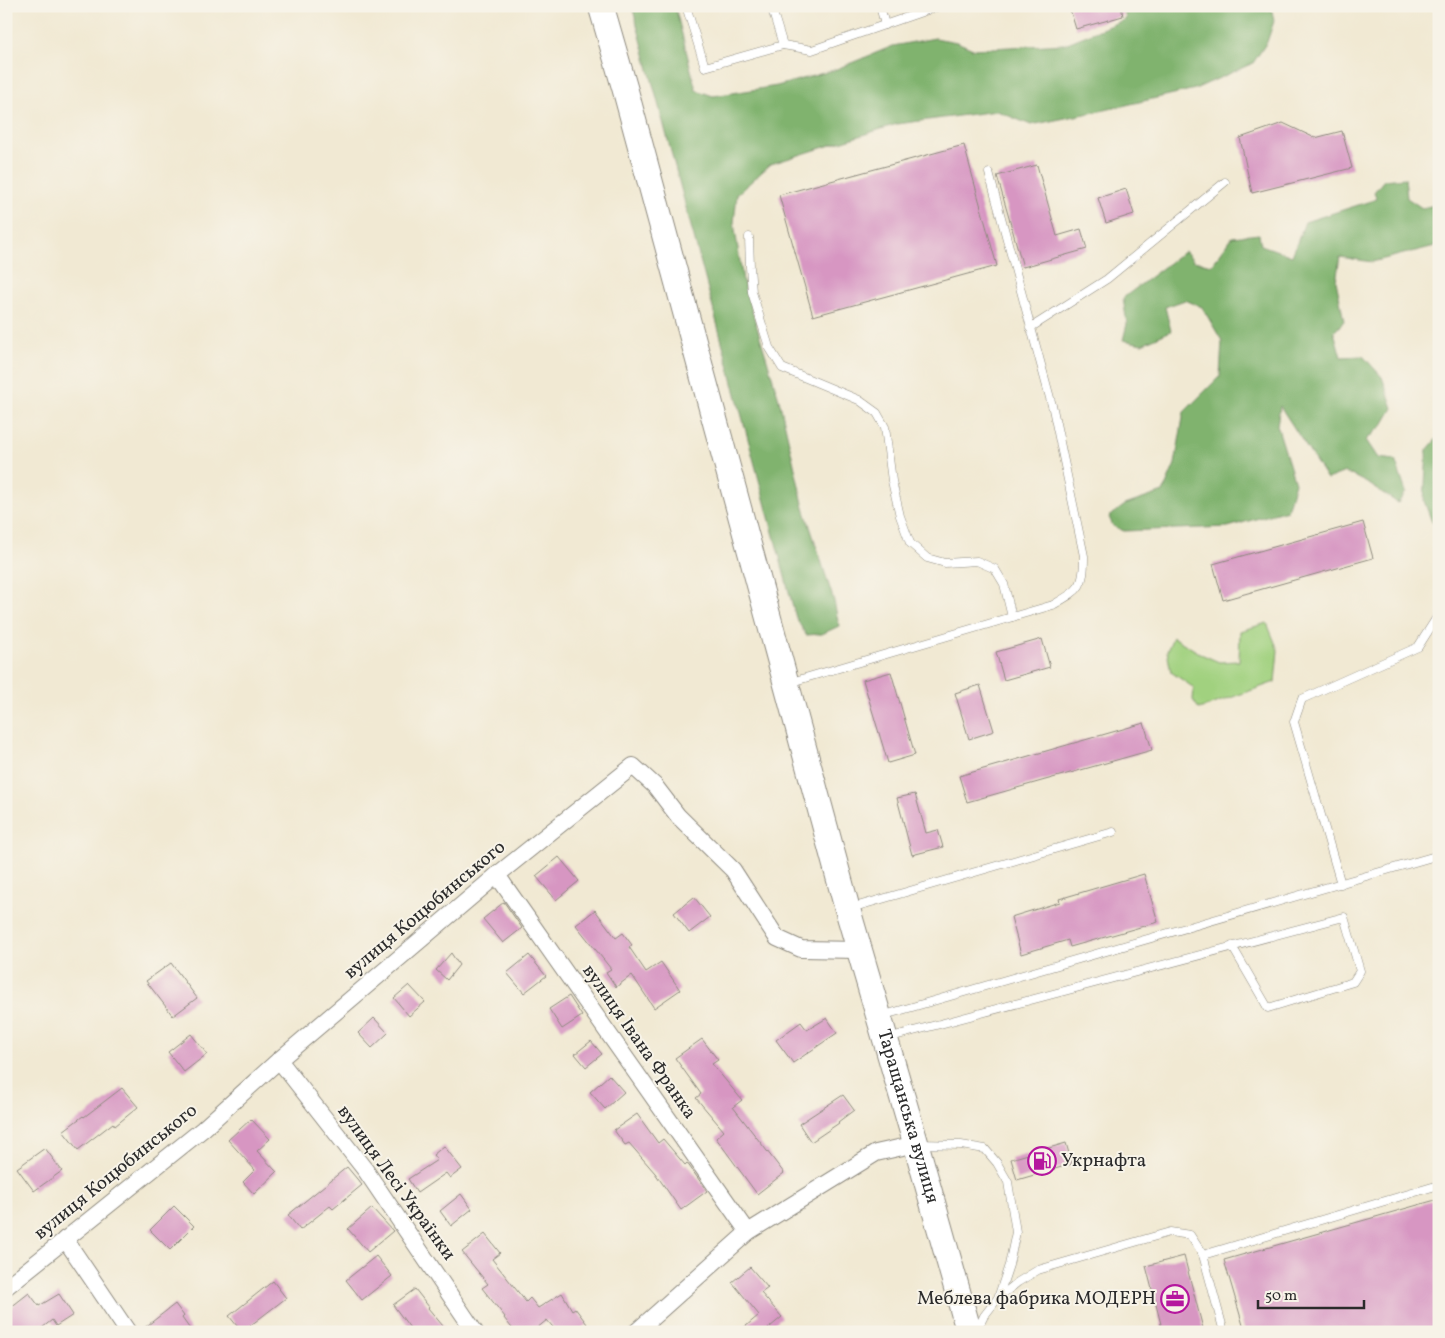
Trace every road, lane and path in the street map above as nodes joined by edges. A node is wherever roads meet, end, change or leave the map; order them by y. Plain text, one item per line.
1 (601, 6) edge
2 (686, 6) edge
3 (771, 6) edge
4 (880, 6) edge
5 (939, 6) edge
6 (885, 25) junction
7 (783, 45) junction
8 (989, 173) dead end
9 (1225, 182) dead end
10 (750, 237) dead end
11 (1030, 328) junction
12 (1439, 614) edge
13 (1012, 617) junction
14 (786, 683) junction
15 (1113, 832) dead end
16 (1439, 856) edge
17 (497, 874) junction
18 (1341, 884) junction
19 (846, 906) junction
20 (1232, 946) junction
21 (859, 950) junction
22 (882, 1028) junction
23 (279, 1060) junction
24 (916, 1144) junction
25 (1439, 1185) edge
26 (748, 1232) junction
27 (65, 1239) junction
28 (1203, 1255) junction
29 (6, 1287) edge
30 (998, 1298) junction
31 (652, 1326) edge
32 (128, 1332) edge
33 (475, 1332) edge
34 (636, 1332) edge
35 (968, 1332) edge
36 (976, 1332) edge
37 (1224, 1332) edge

1 - 14 main road, Таращанська вулиця
2 - 7 lane
3 - 7 lane
4 - 6 lane
5 - 6 lane
6 - 7 lane
8 - 11 lane
9 - 11 lane
10 - 13 lane
11 - 13 lane
12 - 18 lane
13 - 14 lane
14 - 19 main road, Таращанська вулиця
15 - 19 lane
16 - 18 lane
17 - 21 street, вулиця Коцюбинського
17 - 23 street, вулиця Коцюбинського
17 - 26 street, вулиця Івана Франка
18 - 22 lane
19 - 21 main road, Таращанська вулиця
20 - 20 lane
20 - 22 lane
21 - 22 main road, Таращанська вулиця
22 - 24 main road, Таращанська вулиця
23 - 27 street, вулиця Коцюбинського
23 - 33 street, вулиця Лесі Українки
24 - 26 street
24 - 30 lane
24 - 35 main road, Таращанська вулиця
25 - 28 lane
26 - 31 street
27 - 29 street, вулиця Коцюбинського
27 - 32 street
28 - 30 lane
28 - 37 lane
30 - 36 lane
31 - 34 street

